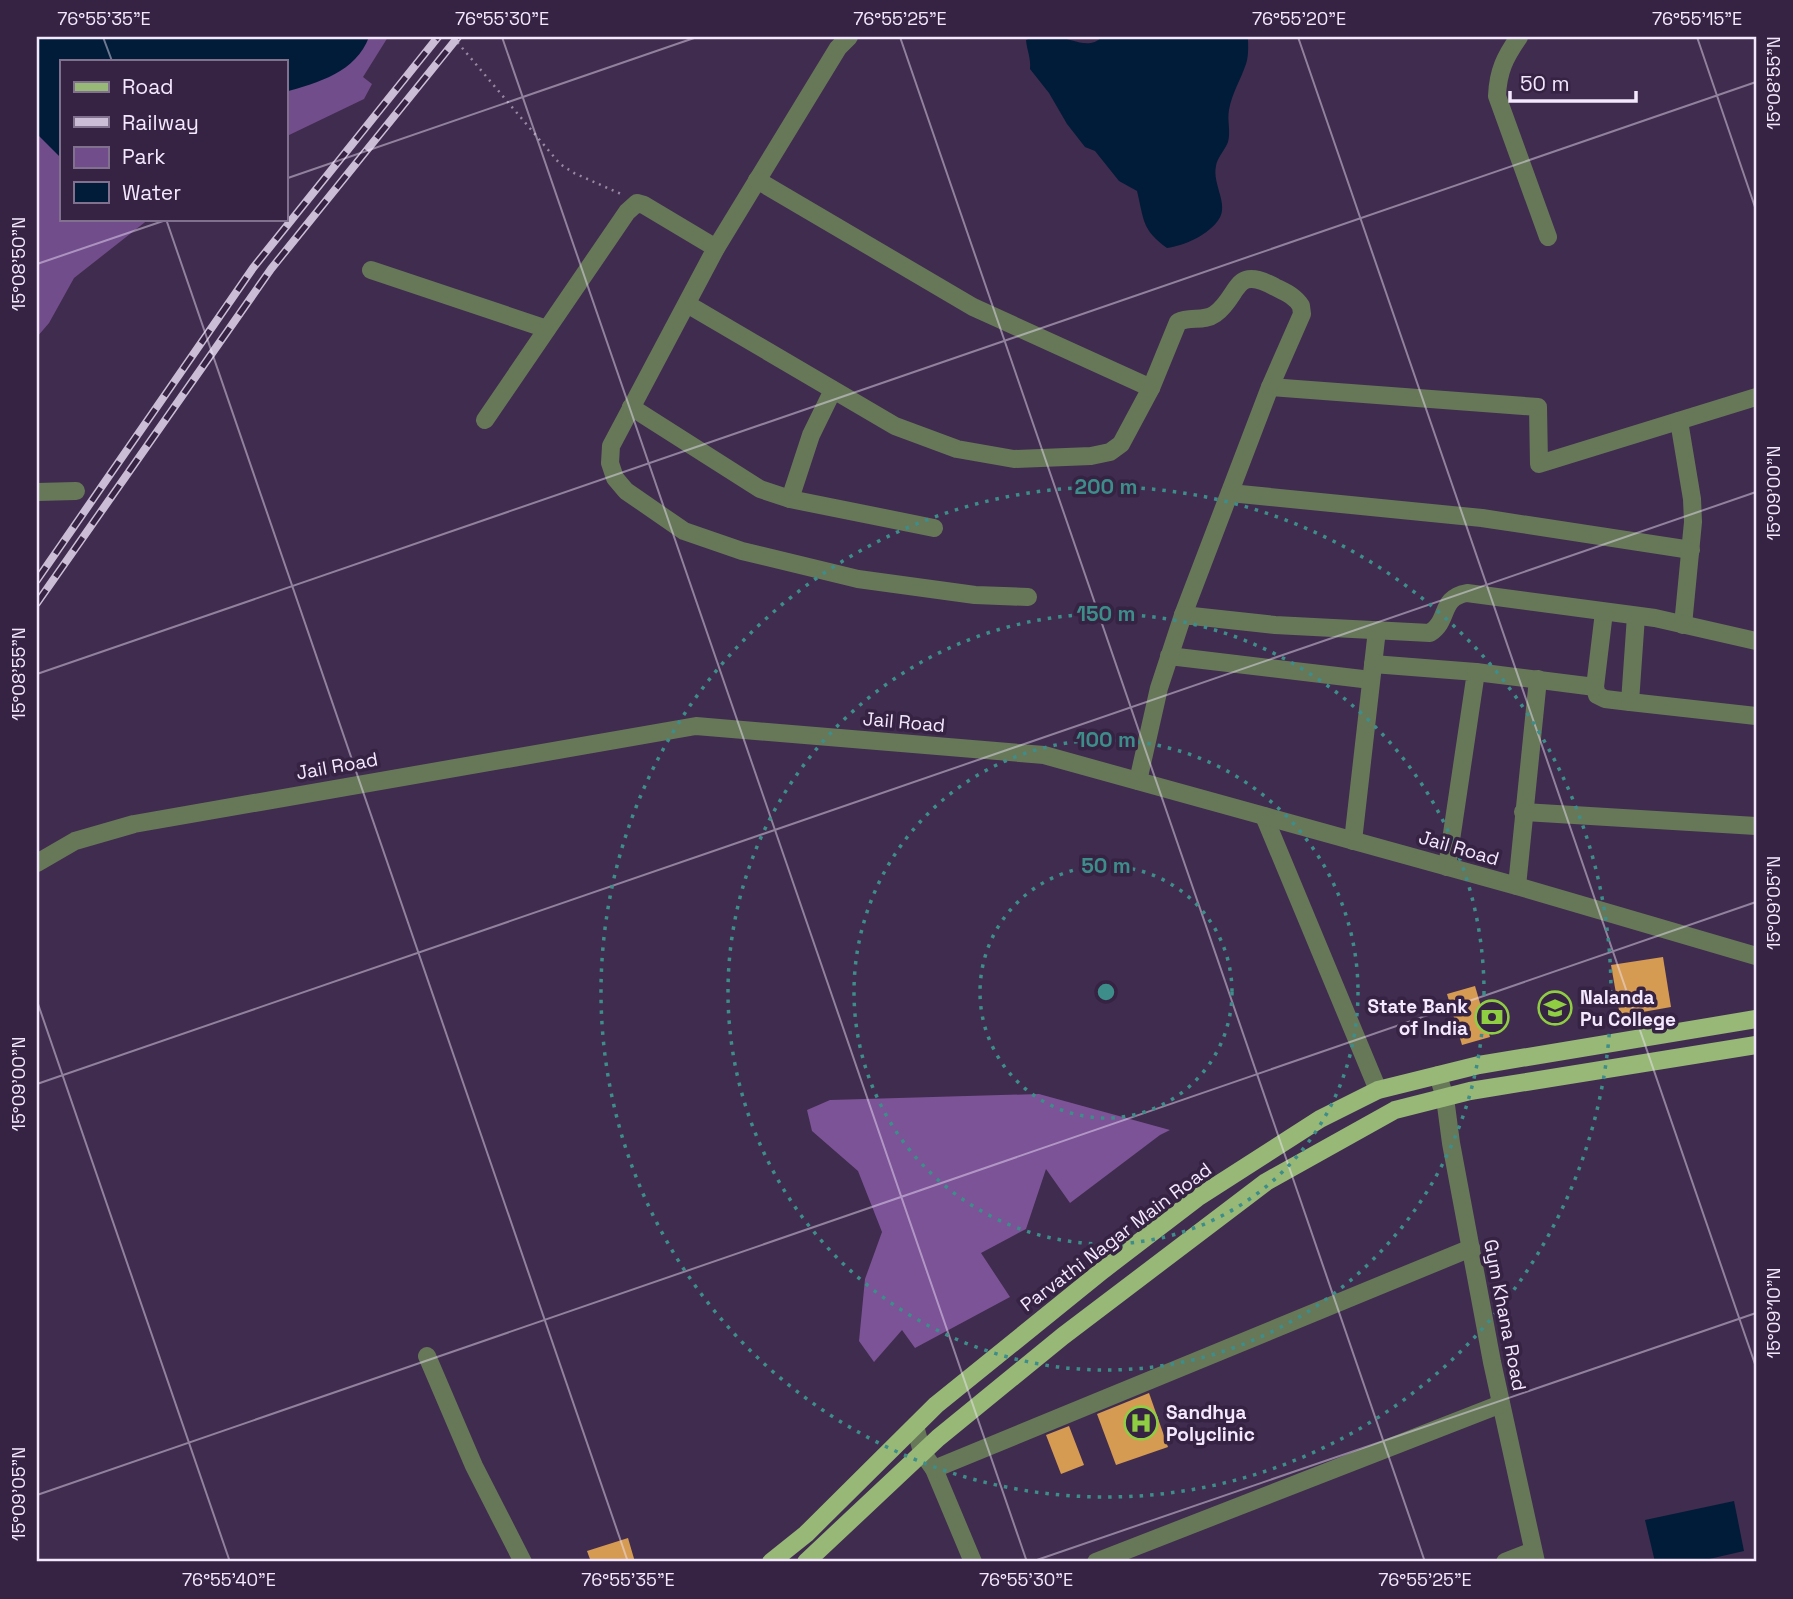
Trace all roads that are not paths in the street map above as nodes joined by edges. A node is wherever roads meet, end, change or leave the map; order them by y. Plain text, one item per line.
1 (849, 37) edge
2 (1519, 37) edge
3 (757, 180) junction
4 (1548, 237) dead end
5 (716, 248) junction
6 (371, 270) dead end
7 (687, 304) junction
8 (547, 329) junction
9 (1270, 387) junction
10 (1152, 388) junction
11 (833, 390) junction
12 (1756, 397) edge
13 (631, 407) junction
14 (485, 420) dead end
15 (1679, 421) junction
16 (76, 491) dead end
17 (37, 492) edge
18 (1230, 493) junction
19 (790, 499) junction
20 (934, 528) dead end
21 (1691, 550) junction
22 (1028, 597) dead end
23 (1604, 612) junction
24 (1183, 615) junction
25 (1636, 616) junction
26 (1683, 625) junction
27 (1377, 631) junction
28 (1756, 641) edge
29 (1169, 656) junction
30 (1372, 672) junction
31 (1476, 672) junction
32 (1538, 679) junction
33 (1595, 687) junction
34 (1630, 702) junction
35 (1756, 716) edge
36 (1138, 781) junction
37 (1523, 812) junction
38 (1264, 816) junction
39 (1756, 827) edge
40 (1353, 841) junction
41 (37, 863) edge
42 (1447, 867) junction
43 (1517, 886) junction
44 (1756, 956) edge
45 (1756, 1019) edge
46 (1756, 1045) edge
47 (1438, 1075) junction
48 (1378, 1090) junction
49 (1445, 1098) junction
50 (1471, 1248) junction
51 (427, 1356) dead end
52 (1501, 1404) junction
53 (915, 1426) junction
54 (922, 1452) junction
55 (934, 1469) junction
56 (1534, 1557) edge
57 (523, 1562) edge
58 (771, 1562) edge
59 (806, 1562) edge
60 (973, 1562) edge
61 (1096, 1562) edge
62 (1506, 1562) edge

1 - 3 street
2 - 4 street
3 - 5 street
3 - 10 street
5 - 7 street
5 - 8 street
6 - 8 street
7 - 11 street
7 - 13 street
8 - 14 street
9 - 10 street
9 - 15 street
9 - 18 street
10 - 11 street
11 - 19 street
12 - 15 street
13 - 19 street
13 - 22 street
15 - 21 street
16 - 17 street
18 - 21 street
18 - 24 street
19 - 20 street
21 - 26 street
23 - 25 street
23 - 27 street
23 - 33 street
24 - 27 street
24 - 29 street
25 - 26 street
25 - 34 street
26 - 28 street
27 - 30 street
29 - 30 street
29 - 36 street
30 - 31 street
30 - 40 street
31 - 32 street
31 - 42 street
32 - 33 street
32 - 37 street
33 - 34 street
34 - 35 street
36 - 38 street, Jail Road
36 - 41 street, Jail Road
37 - 39 street
37 - 43 street
38 - 40 street, Jail Road
38 - 48 street
40 - 42 street, Jail Road
42 - 43 street, Jail Road
43 - 44 street, Jail Road
45 - 47 main road, Parvathi Nagar Main Road
46 - 49 main road
47 - 48 main road, Parvathi Nagar Main Road
47 - 49 street, Gym Khana Road
48 - 53 main road, Parvathi Nagar Main Road
49 - 50 street, Gym Khana Road
49 - 54 main road
50 - 52 street, Gym Khana Road
50 - 55 street
51 - 57 street
52 - 56 street, Gym Khana Road
52 - 61 street
53 - 54 street
53 - 58 main road, Parvathi Nagar Main Road
54 - 55 street
54 - 59 main road
55 - 60 street
56 - 62 street

